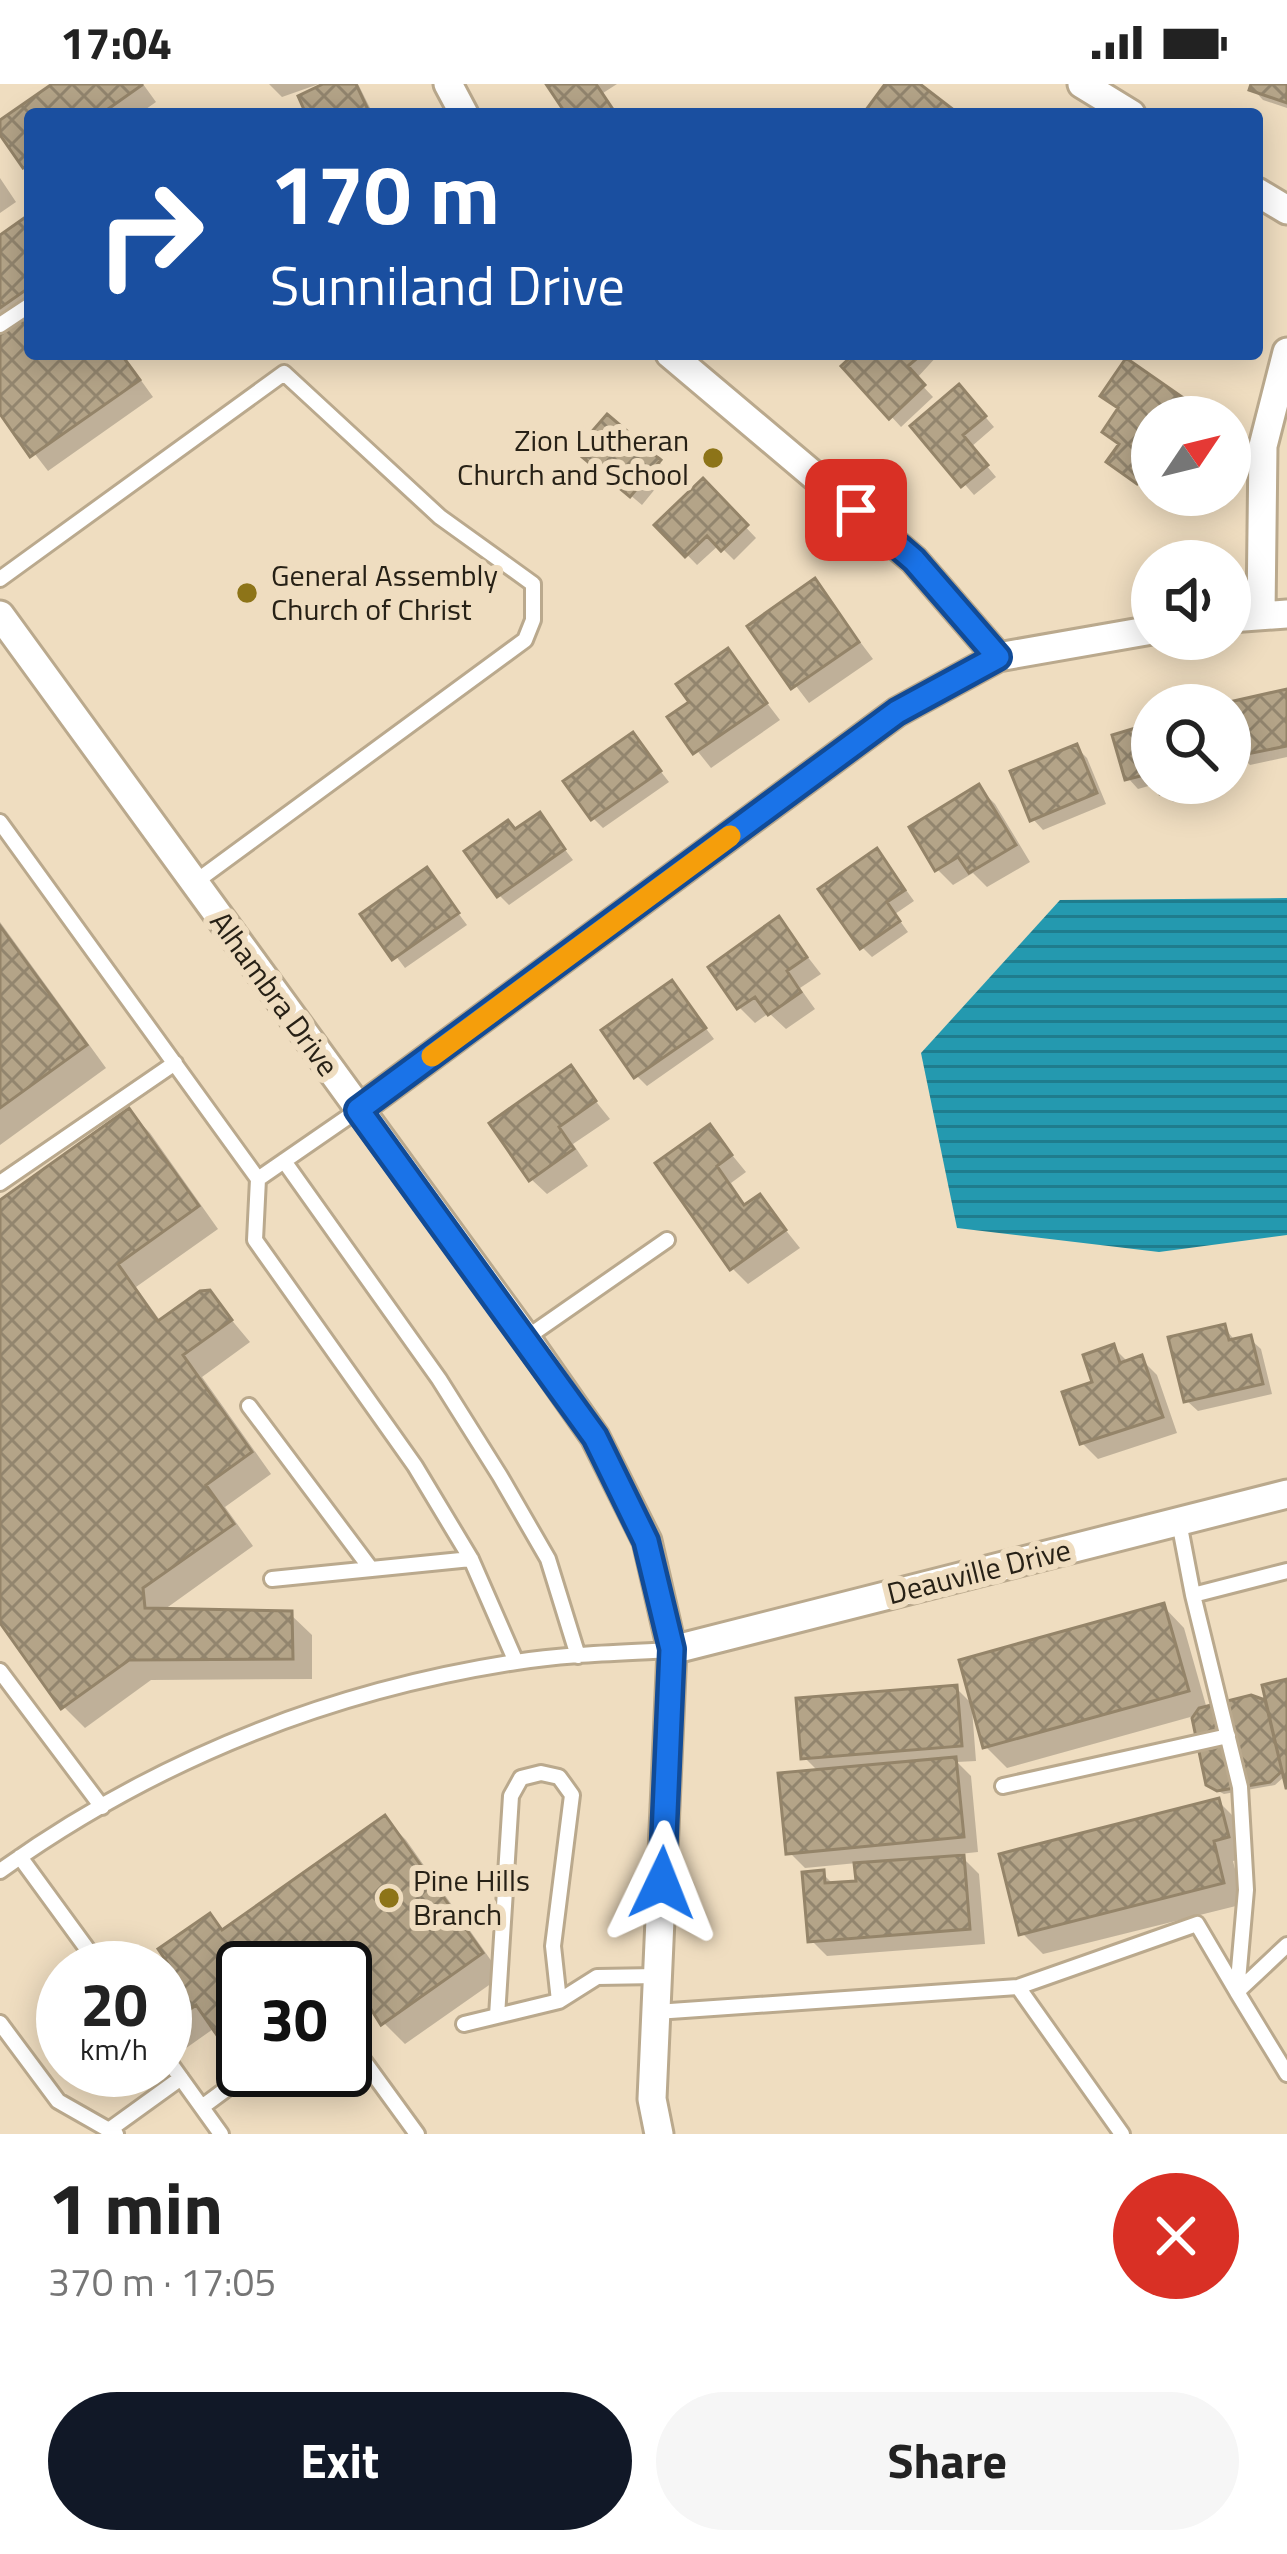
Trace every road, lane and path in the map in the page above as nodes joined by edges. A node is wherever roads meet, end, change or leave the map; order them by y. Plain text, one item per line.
1 (1082, 84) edge
2 (1121, 108) edge
3 (1287, 352) edge
4 (677, 360) edge
5 (0, 579) edge
6 (1274, 613) edge
7 (0, 615) edge
8 (1131, 634) edge
9 (998, 657) junction
10 (0, 822) edge
11 (194, 883) junction
12 (175, 1063) junction
13 (358, 1110) junction
14 (284, 1161) junction
15 (258, 1179) junction
16 (0, 1183) edge
17 (667, 1240) dead end
18 (526, 1338) junction
19 (249, 1406) dead end
20 (1287, 1494) edge
21 (1179, 1522) junction
22 (471, 1558) junction
23 (371, 1569) junction
24 (1287, 1570) edge
25 (272, 1579) dead end
26 (1193, 1595) junction
27 (672, 1649) junction
28 (578, 1656) junction
29 (515, 1662) junction
30 (0, 1671) edge
31 (1228, 1736) junction
32 (1003, 1786) dead end
33 (102, 1807) junction
34 (20, 1857) junction
35 (0, 1871) edge
36 (81, 1941) edge
37 (1287, 1945) edge
38 (658, 1976) junction
39 (1018, 1987) junction
40 (1237, 1992) junction
41 (559, 2001) junction
42 (656, 2012) junction
43 (497, 2016) junction
44 (0, 2023) edge
45 (464, 2024) dead end
46 (372, 2072) edge
47 (1287, 2074) edge
48 (192, 2093) edge
49 (157, 2097) edge
50 (216, 2097) edge
51 (202, 2107) junction
52 (113, 2132) edge
53 (221, 2134) edge
54 (417, 2134) edge
55 (659, 2134) edge
56 (1122, 2134) edge

1 - 2 street
3 - 6 street
4 - 9 street
5 - 11 lane
7 - 11 street, Alhambra Drive
8 - 9 street
9 - 13 street
10 - 12 lane
11 - 13 street, Alhambra Drive
12 - 15 lane
12 - 16 lane
13 - 14 lane
13 - 18 street, Alhambra Drive
14 - 15 lane
14 - 28 lane
15 - 22 lane
17 - 18 lane
18 - 27 street, Alhambra Drive
19 - 23 lane
20 - 21 street, Deauville Drive
21 - 26 lane
21 - 27 street, Deauville Drive
22 - 23 lane
22 - 29 lane
23 - 25 lane
24 - 26 lane
26 - 31 lane
27 - 28 lane
27 - 38 street, Alhambra Drive
28 - 29 lane
29 - 33 lane
30 - 33 lane
31 - 32 lane
31 - 40 lane
33 - 34 lane
34 - 35 lane
34 - 36 lane
37 - 40 lane
38 - 41 lane
38 - 42 street, Alhambra Drive
39 - 40 lane
39 - 42 lane
39 - 56 lane
40 - 47 lane
41 - 43 lane
41 - 43 lane
42 - 55 street, Alhambra Drive
43 - 45 lane
44 - 52 lane
46 - 54 lane
48 - 51 lane
49 - 52 lane
50 - 51 lane
51 - 53 lane

